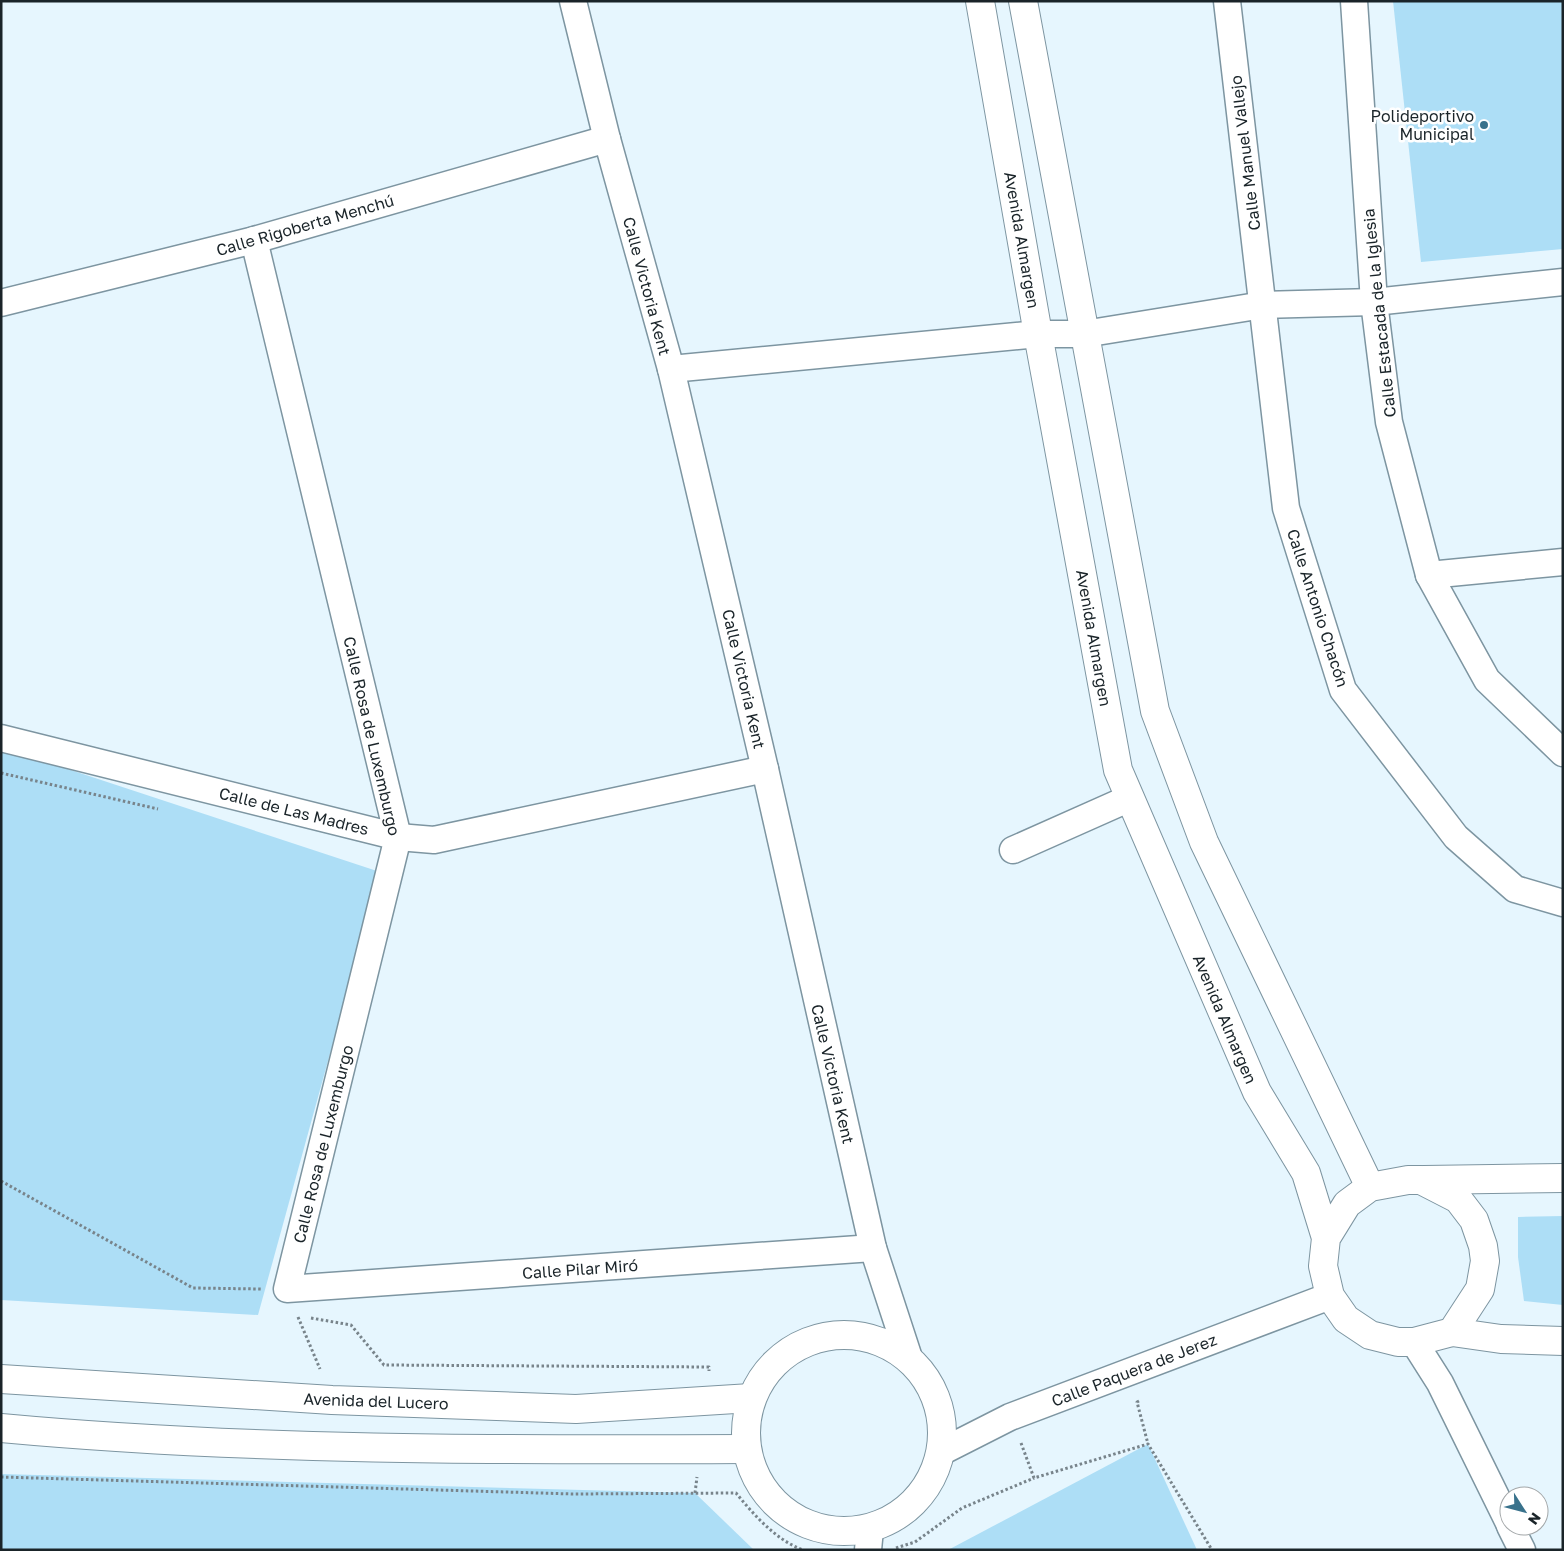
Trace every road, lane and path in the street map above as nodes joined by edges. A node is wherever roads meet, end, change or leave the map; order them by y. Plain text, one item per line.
1 (573, 1) edge
2 (980, 1) edge
3 (1023, 1) edge
4 (1227, 1) edge
5 (1354, 1) edge
6 (607, 139) junction
7 (254, 240) junction
8 (1563, 282) edge
9 (1374, 302) junction
10 (1, 303) edge
11 (1263, 305) junction
12 (1038, 334) junction
13 (1084, 334) junction
14 (670, 369) junction
15 (1563, 562) edge
16 (1429, 575) junction
17 (1, 738) edge
18 (1563, 752) edge
19 (765, 769) junction
20 (1, 773) edge
21 (1130, 798) junction
22 (163, 810) dead end
23 (398, 837) junction
24 (1013, 850) dead end
25 (1563, 903) edge
26 (1563, 1178) edge
27 (1421, 1180) junction
28 (1, 1181) edge
29 (1370, 1188) junction
30 (1326, 1238) junction
31 (873, 1248) junction
32 (287, 1290) junction
33 (1330, 1296) junction
34 (1452, 1332) junction
35 (1563, 1341) edge
36 (1414, 1342) junction
37 (908, 1358) junction
38 (1, 1379) edge
39 (751, 1398) junction
40 (1146, 1398) dead end
41 (332, 1400) junction
42 (705, 1400) junction
43 (1010, 1417) junction
44 (1, 1428) edge
45 (1148, 1444) junction
46 (746, 1449) junction
47 (700, 1450) junction
48 (941, 1452) junction
49 (1, 1477) edge
50 (1034, 1478) junction
51 (695, 1493) junction
52 (1499, 1502) edge
53 (1516, 1536) edge
54 (869, 1539) edge
55 (803, 1550) edge
56 (890, 1550) edge
57 (1212, 1550) edge
58 (1522, 1550) edge

1 - 6 street, Calle Victoria Kent
2 - 12 street, Avenida Almargen
3 - 13 street
4 - 11 street, Calle Manuel Vallejo
5 - 9 street, Calle Estacada de la Iglesia
6 - 7 street, Calle Rigoberta Menchú
6 - 14 street, Calle Victoria Kent
7 - 10 street, Calle Rigoberta Menchú
7 - 23 street, Calle Rosa de Luxemburgo
8 - 9 street
9 - 11 street
9 - 16 street, Calle Estacada de la Iglesia
11 - 13 street
11 - 25 street, Calle Antonio Chacón
12 - 13 street
12 - 14 street
12 - 21 street, Avenida Almargen
13 - 29 street
14 - 19 street, Calle Victoria Kent
15 - 16 street
16 - 18 street, Calle Estacada de la Iglesia
17 - 23 street, Calle de Las Madres
19 - 23 street, Calle de Las Madres
19 - 31 street, Calle Victoria Kent
20 - 22 path
21 - 24 street
21 - 30 street, Avenida Almargen
23 - 32 street, Calle Rosa de Luxemburgo
26 - 27 street
27 - 29 street
27 - 34 street
28 - 32 path
29 - 30 street
30 - 33 street
31 - 32 street, Calle Pilar Miró
31 - 37 street, Calle Victoria Kent
33 - 36 street
33 - 43 street, Calle Paquera de Jerez
34 - 35 street
34 - 36 street
36 - 52 street
37 - 39 street
37 - 48 street
38 - 41 street, Avenida del Lucero
39 - 42 street, Avenida del Lucero
39 - 46 street
40 - 45 path
41 - 42 street, Avenida del Lucero
41 - 42 path
43 - 48 street, Calle Paquera de Jerez
43 - 50 path
44 - 47 street
45 - 50 path
45 - 57 path
46 - 47 street
46 - 54 street
47 - 51 path
48 - 54 street
49 - 51 path
50 - 56 path
51 - 55 path
53 - 58 street

